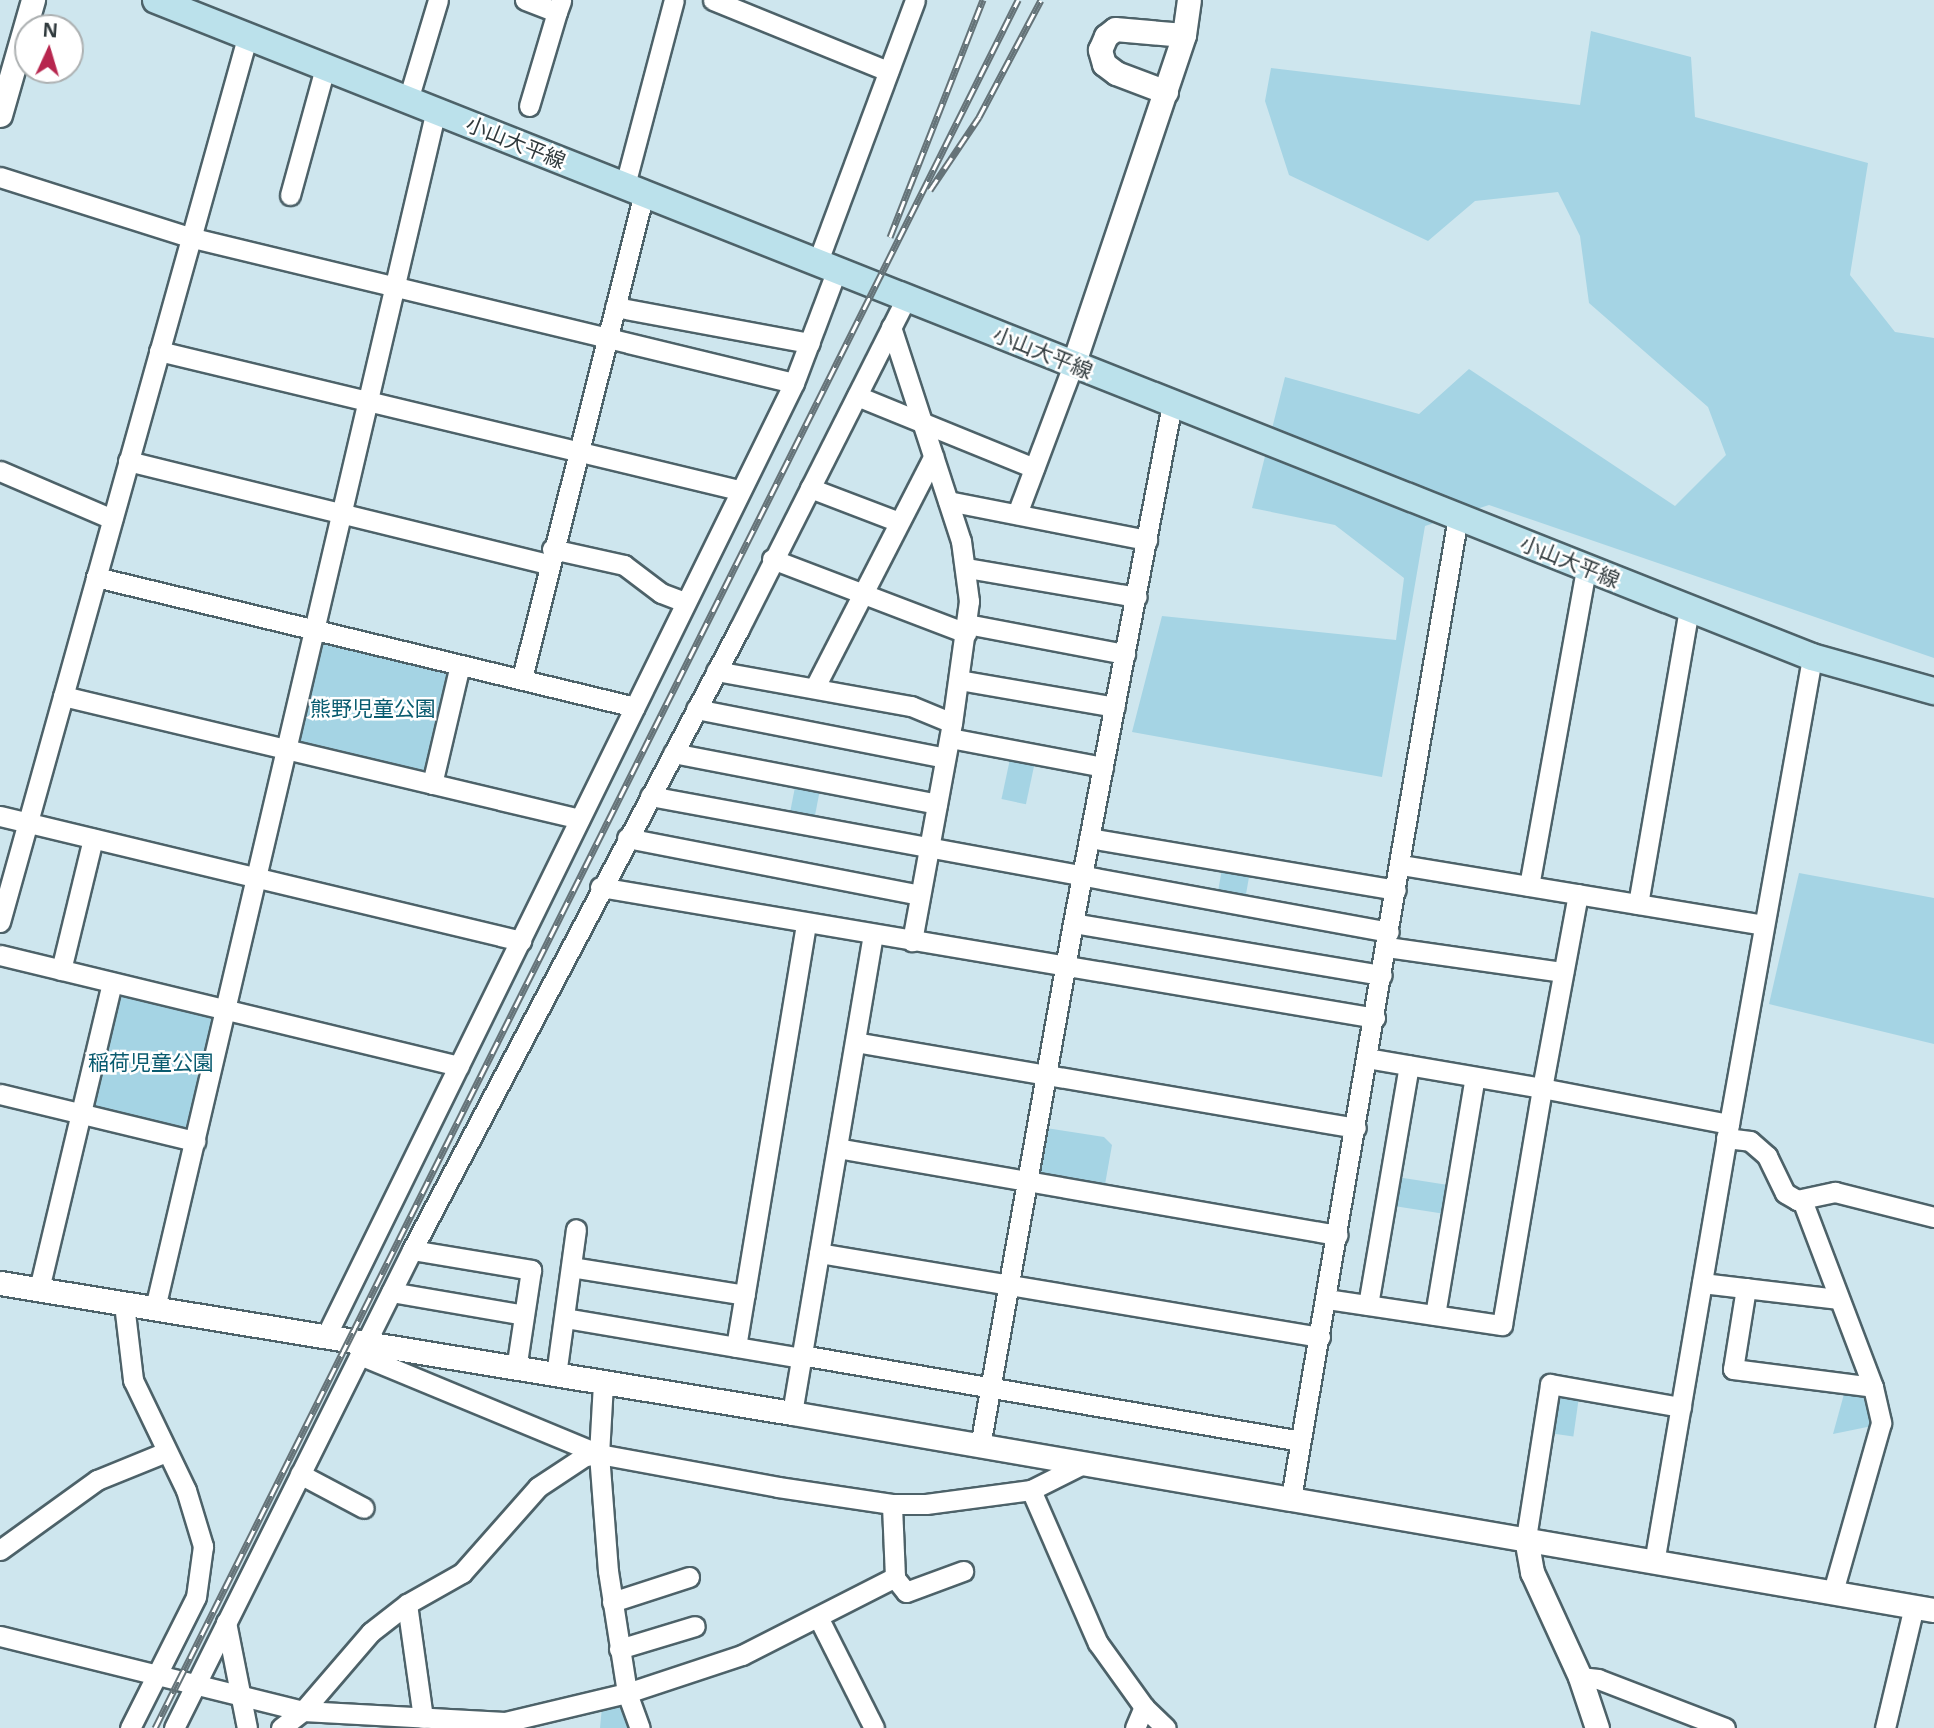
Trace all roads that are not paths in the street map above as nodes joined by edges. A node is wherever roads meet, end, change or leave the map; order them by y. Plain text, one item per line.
1 (33, 0) edge
2 (156, 0) edge
3 (438, 0) edge
4 (525, 0) edge
5 (674, 0) edge
6 (713, 0) edge
7 (915, 0) edge
8 (1189, 0) edge
9 (559, 6) edge
10 (1184, 35) junction
11 (247, 38) junction
12 (325, 68) junction
13 (888, 71) junction
14 (1166, 92) junction
15 (408, 100) junction
16 (529, 106) dead end
17 (436, 110) junction
18 (0, 115) edge
19 (0, 177) edge
20 (634, 189) junction
21 (290, 195) dead end
22 (189, 237) junction
23 (827, 265) junction
24 (393, 287) junction
25 (906, 297) junction
26 (615, 307) junction
27 (891, 327) junction
28 (608, 339) junction
29 (810, 343) junction
30 (159, 351) junction
31 (1073, 365) junction
32 (794, 383) junction
33 (857, 396) junction
34 (366, 402) junction
35 (1172, 404) junction
36 (922, 423) junction
37 (578, 452) junction
38 (933, 457) junction
39 (128, 461) junction
40 (1034, 468) junction
41 (0, 471) edge
42 (810, 488) junction
43 (738, 490) junction
44 (948, 501) junction
45 (340, 514) junction
46 (1017, 514) junction
47 (1458, 517) junction
48 (112, 519) junction
49 (898, 522) junction
50 (1147, 540) junction
51 (550, 556) junction
52 (772, 559) junction
53 (967, 568) junction
54 (1586, 568) junction
55 (96, 577) junction
56 (860, 594) junction
57 (1137, 597) junction
58 (684, 602) junction
59 (1689, 609) junction
60 (967, 628) junction
61 (313, 630) junction
62 (1125, 654) junction
63 (1812, 657) junction
64 (460, 665) junction
65 (716, 671) junction
66 (522, 678) junction
67 (959, 680) junction
68 (814, 687) junction
69 (1934, 691) edge
70 (63, 696) junction
71 (635, 707) junction
72 (1115, 707) junction
73 (696, 709) junction
74 (951, 730) junction
75 (286, 750) junction
76 (673, 753) junction
77 (945, 758) junction
78 (1103, 766) junction
79 (432, 784) junction
80 (650, 796) junction
81 (937, 804) junction
82 (0, 816) edge
83 (580, 819) junction
84 (28, 823) junction
85 (626, 838) junction
86 (1089, 838) junction
87 (93, 839) junction
88 (929, 849) junction
89 (1401, 865) junction
90 (256, 878) junction
91 (1081, 878) junction
92 (1529, 886) junction
93 (600, 887) junction
94 (1396, 890) junction
95 (1578, 894) junction
96 (920, 895) junction
97 (1638, 904) junction
98 (0, 922) edge
99 (806, 923) junction
100 (1073, 923) junction
101 (1763, 925) junction
102 (873, 934) junction
103 (1388, 939) junction
104 (521, 941) junction
105 (912, 941) junction
106 (0, 955) edge
107 (1065, 967) junction
108 (61, 970) junction
109 (1563, 972) junction
110 (1382, 975) junction
111 (112, 983) junction
112 (225, 1009) junction
113 (1375, 1018) junction
114 (855, 1042) junction
115 (1367, 1058) junction
116 (1409, 1065) junction
117 (459, 1066) junction
118 (1046, 1073) junction
119 (1475, 1077) junction
120 (1542, 1088) junction
121 (0, 1094) edge
122 (80, 1113) junction
123 (1356, 1128) junction
124 (1728, 1131) junction
125 (195, 1141) junction
126 (837, 1148) junction
127 (1027, 1181) junction
128 (1802, 1200) junction
129 (1934, 1217) edge
130 (576, 1229) dead end
131 (1337, 1234) junction
132 (412, 1250) junction
133 (819, 1253) junction
134 (571, 1267) junction
135 (0, 1283) edge
136 (1009, 1283) junction
137 (1702, 1283) junction
138 (1746, 1288) junction
139 (39, 1289) junction
140 (391, 1292) junction
141 (745, 1295) junction
142 (1326, 1299) junction
143 (1839, 1299) junction
144 (124, 1304) junction
145 (1368, 1305) junction
146 (155, 1308) junction
147 (524, 1315) junction
148 (1434, 1315) junction
149 (565, 1318) junction
150 (326, 1336) junction
151 (1320, 1337) junction
152 (736, 1347) junction
153 (363, 1349) junction
154 (801, 1357) junction
155 (516, 1369) junction
156 (556, 1375) junction
157 (603, 1383) junction
158 (991, 1387) junction
159 (1873, 1387) junction
160 (1681, 1407) junction
161 (793, 1413) junction
162 (1301, 1441) junction
163 (980, 1446) junction
164 (166, 1452) junction
165 (599, 1454) junction
166 (1083, 1464) junction
167 (300, 1474) junction
168 (1031, 1490) junction
169 (1290, 1499) junction
170 (892, 1504) junction
171 (364, 1508) dead end
172 (1526, 1538) junction
173 (0, 1550) edge
174 (1655, 1559) junction
175 (963, 1572) dead end
176 (689, 1577) dead end
177 (894, 1577) junction
178 (1833, 1591) junction
179 (612, 1602) junction
180 (407, 1604) junction
181 (1924, 1608) edge
182 (819, 1619) junction
183 (226, 1622) junction
184 (695, 1626) dead end
185 (0, 1636) edge
186 (619, 1649) junction
187 (158, 1674) junction
188 (1580, 1677) junction
189 (196, 1683) junction
190 (627, 1693) junction
191 (244, 1696) junction
192 (1144, 1707) junction
193 (303, 1711) junction
194 (423, 1718) junction
195 (130, 1728) edge
196 (174, 1728) edge
197 (247, 1728) edge
198 (281, 1728) edge
199 (640, 1728) edge
200 (874, 1728) edge
201 (1135, 1728) edge
202 (1166, 1728) edge
203 (1597, 1728) edge
204 (1725, 1728) edge
205 (1885, 1728) edge

1 - 18 street
2 - 11 main road, 小山大平線
3 - 15 street
4 - 9 street
5 - 20 street
6 - 13 street
7 - 13 street
8 - 10 street
9 - 16 street
10 - 14 street
10 - 14 street
11 - 12 main road, 小山大平線
11 - 22 street
12 - 15 main road, 小山大平線
12 - 21 street
13 - 23 street
14 - 31 street
15 - 17 main road, 小山大平線
17 - 20 main road, 小山大平線
17 - 24 street
19 - 22 street
20 - 23 main road, 小山大平線
20 - 26 street
22 - 24 street
22 - 30 street
23 - 25 main road, 小山大平線
23 - 29 street
24 - 28 street
24 - 34 street
25 - 27 street
25 - 31 main road, 小山大平線
26 - 28 street
26 - 29 street
27 - 33 street
27 - 36 street
28 - 32 street
28 - 37 street
29 - 32 street
30 - 34 street
30 - 39 street
31 - 35 main road, 小山大平線
31 - 40 street
32 - 43 street
33 - 36 street
33 - 42 street
34 - 37 street
34 - 45 street
35 - 47 main road, 小山大平線
35 - 50 street
36 - 38 street
36 - 40 street
37 - 43 street
37 - 51 street
38 - 44 street
38 - 49 street
39 - 45 street
39 - 48 street
40 - 46 street
41 - 48 street
42 - 49 street
42 - 52 street
43 - 58 street
44 - 46 street
44 - 53 street
45 - 51 street
45 - 61 street
46 - 50 street
47 - 54 main road, 小山大平線
47 - 89 street
48 - 55 street
49 - 56 street
50 - 57 street
51 - 58 street
51 - 66 street
52 - 56 street
52 - 65 street
53 - 57 street
53 - 60 street
54 - 59 main road, 小山大平線
54 - 92 street
55 - 61 street
55 - 70 street
56 - 60 street
56 - 68 street
57 - 62 street
58 - 71 street
59 - 63 main road, 小山大平線
59 - 97 street
60 - 62 street
60 - 67 street
61 - 64 street
61 - 75 street
62 - 72 street
63 - 69 main road, 小山大平線
63 - 101 street
64 - 66 street
64 - 79 street
65 - 68 street
65 - 73 street
66 - 71 street
67 - 72 street
67 - 74 street
68 - 74 street
70 - 75 street
70 - 84 street
71 - 83 street
72 - 78 street
73 - 76 street
73 - 77 street
74 - 77 street
74 - 78 street
75 - 79 street
75 - 90 street
76 - 80 street
76 - 81 street
77 - 81 street
78 - 86 street
79 - 83 street
80 - 85 street
80 - 88 street
81 - 88 street
82 - 84 street
83 - 104 street
84 - 87 street
84 - 98 street
85 - 93 street
85 - 96 street
86 - 91 street
86 - 94 street
87 - 90 street
87 - 108 street
88 - 91 street
88 - 96 street
89 - 92 street
89 - 94 street
90 - 104 street
90 - 112 street
91 - 100 street
91 - 103 street
92 - 95 street
93 - 99 street
93 - 132 street
94 - 103 street
95 - 97 street
95 - 109 street
96 - 105 street
97 - 101 street
99 - 102 street
99 - 141 street
100 - 107 street
100 - 110 street
101 - 124 street
102 - 105 street
102 - 114 street
103 - 109 street
103 - 110 street
104 - 117 street
105 - 107 street
106 - 108 street
107 - 113 street
107 - 118 street
108 - 111 street
109 - 120 street
110 - 113 street
111 - 112 street
111 - 122 street
112 - 117 street
112 - 125 street
113 - 115 street
114 - 118 street
114 - 126 street
115 - 116 street
115 - 123 street
116 - 119 street
116 - 145 street
117 - 150 street
118 - 123 street
118 - 127 street
119 - 120 street
119 - 148 street
120 - 124 street
120 - 148 street
121 - 122 street
122 - 125 street
122 - 139 street
123 - 131 street
124 - 128 street
124 - 137 street
125 - 146 street
126 - 127 street
126 - 133 street
127 - 131 street
127 - 136 street
128 - 129 street
128 - 143 street
130 - 134 street
131 - 142 street
132 - 140 street
132 - 147 street
133 - 136 street
133 - 154 street
134 - 141 street
134 - 149 street
135 - 139 street
136 - 151 street
136 - 158 street
137 - 138 street
137 - 160 street
138 - 143 street
138 - 159 street
139 - 144 street
140 - 147 street
140 - 153 street
141 - 152 street
142 - 145 street
142 - 151 street
143 - 159 street
144 - 146 street
144 - 164 street
145 - 148 street
146 - 150 street
147 - 155 street
149 - 152 street
149 - 156 street
150 - 153 street
151 - 162 street
152 - 154 street
153 - 155 street
153 - 165 street
153 - 167 street
154 - 158 street
154 - 161 street
155 - 156 street
156 - 157 street
157 - 161 street
157 - 165 street
158 - 162 street
158 - 163 street
159 - 178 street
160 - 172 street
160 - 174 street
161 - 163 street
162 - 169 street
163 - 166 street
164 - 173 street
164 - 187 street
165 - 170 street
165 - 179 street
165 - 180 street
166 - 168 street
166 - 169 street
167 - 171 street
167 - 183 street
168 - 170 street
168 - 192 street
169 - 172 street
170 - 177 street
172 - 174 street
172 - 188 street
174 - 178 street
175 - 177 street
176 - 179 street
177 - 182 street
178 - 181 street
179 - 186 street
180 - 193 street
180 - 194 street
181 - 205 street
182 - 190 street
182 - 200 street
183 - 189 street
183 - 191 street
184 - 186 street
185 - 187 street
186 - 190 street
187 - 189 street
187 - 195 street
188 - 203 street
188 - 204 street
189 - 191 street
189 - 196 street
190 - 194 street
190 - 199 street
191 - 193 street
191 - 197 street
192 - 201 street
192 - 202 street
193 - 194 street
193 - 198 street

